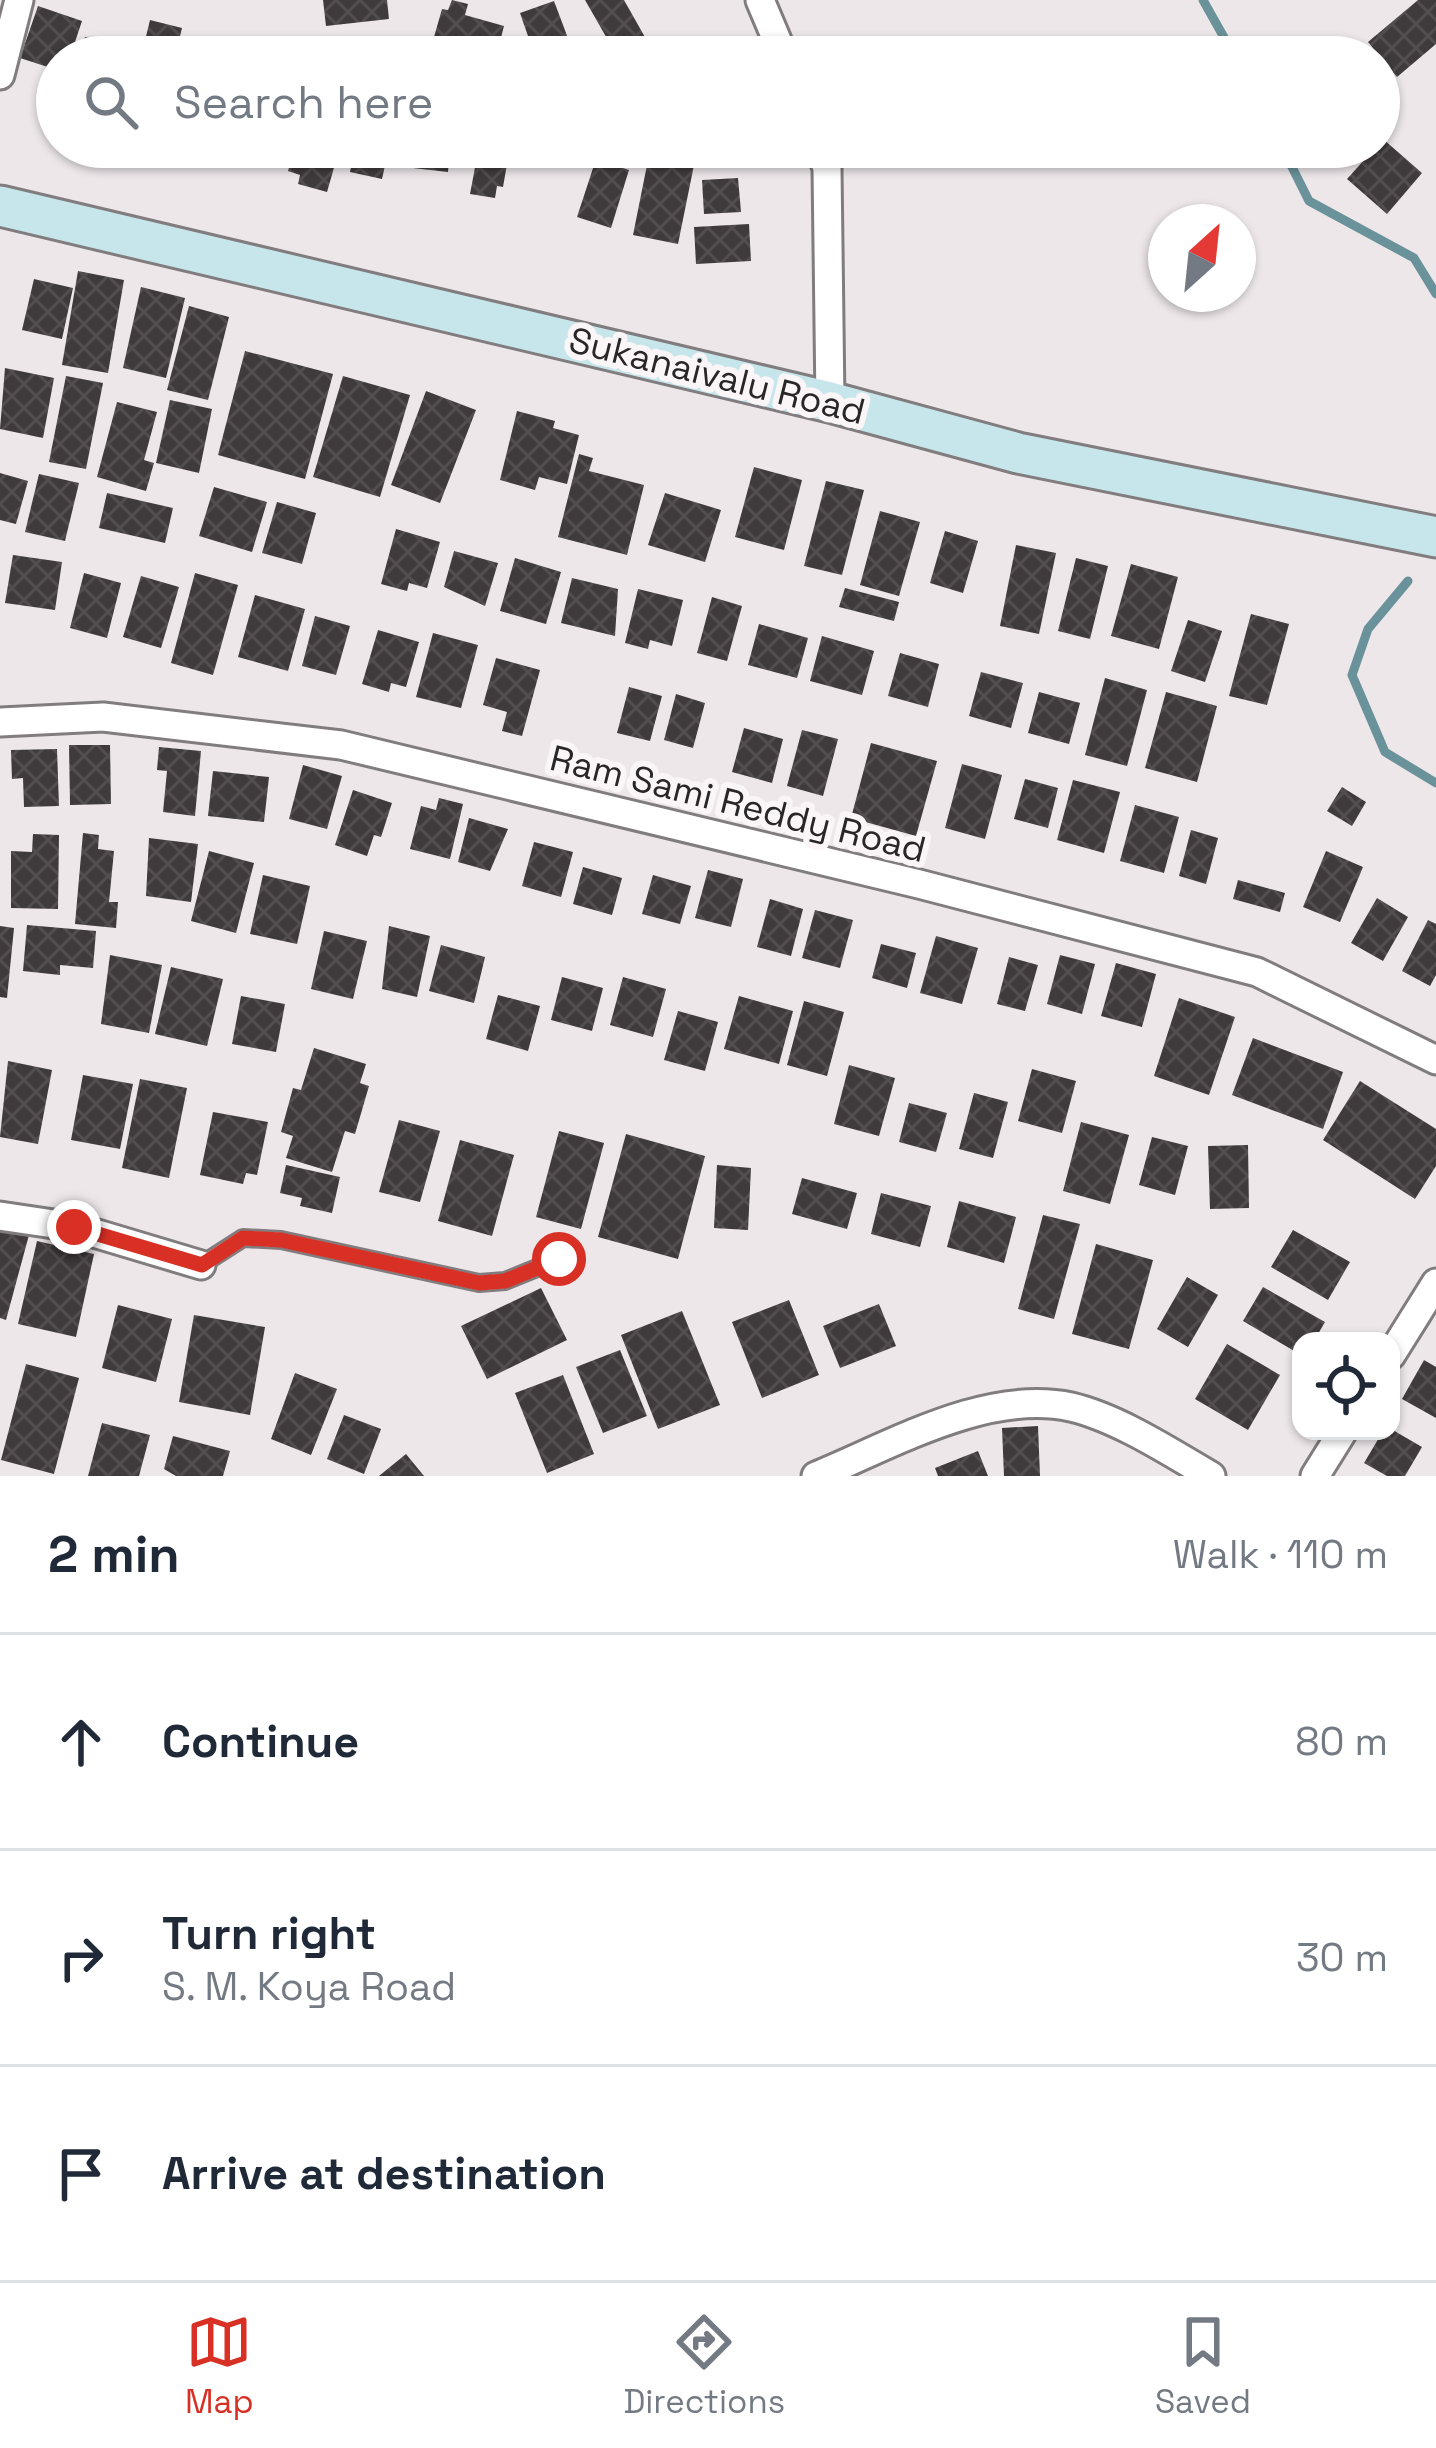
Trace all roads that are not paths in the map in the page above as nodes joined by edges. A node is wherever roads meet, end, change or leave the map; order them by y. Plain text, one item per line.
1 (19, 0) edge
2 (760, 0) edge
3 (775, 36) edge
4 (0, 75) edge
5 (827, 168) edge
6 (0, 206) edge
7 (830, 402) junction
8 (1436, 537) edge
9 (0, 722) edge
10 (1436, 1060) edge
11 (0, 1216) edge
12 (559, 1259) dead end
13 (202, 1265) joint
14 (1436, 1283) edge
15 (1400, 1341) edge
16 (1337, 1440) edge
17 (816, 1476) edge
18 (1211, 1476) edge
19 (1315, 1476) edge

1 - 4 street
2 - 3 street
5 - 7 street
6 - 7 main road, Sukanaivalu Road
7 - 8 main road, Sukanaivalu Road
9 - 10 street, Ram Sami Reddy Road
11 - 13 street
12 - 13 lane
14 - 15 street
16 - 19 street
17 - 18 street

